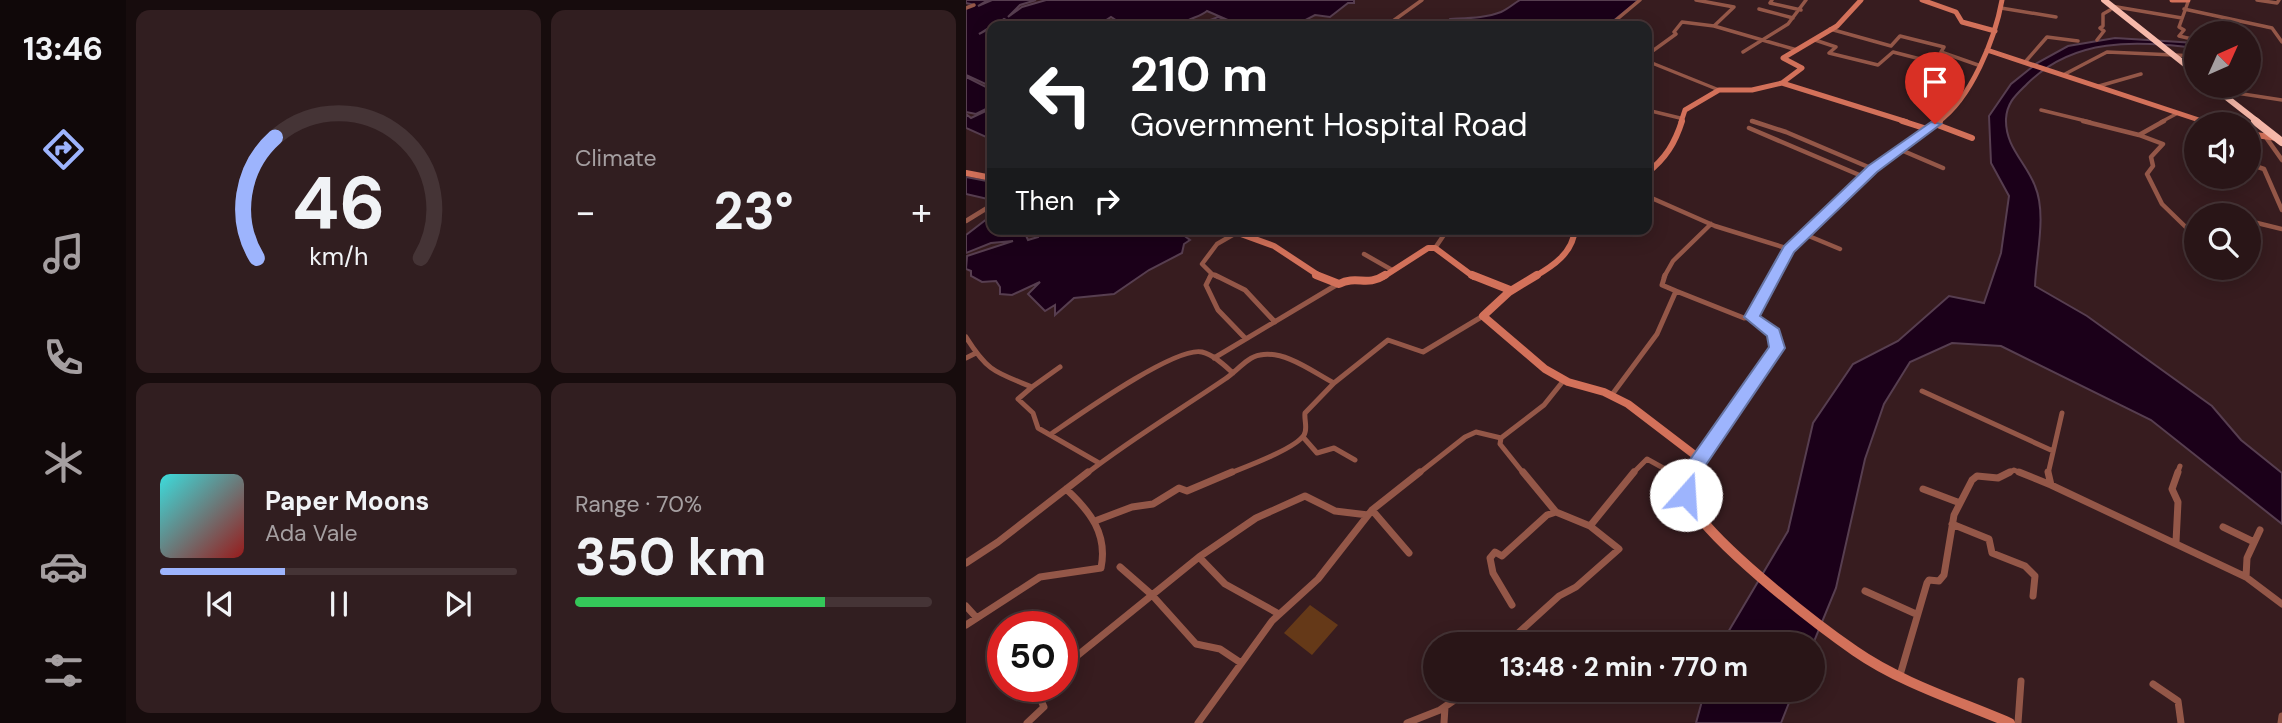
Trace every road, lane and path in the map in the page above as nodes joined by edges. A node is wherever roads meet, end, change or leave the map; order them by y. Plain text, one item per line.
1 (1422, 0) edge
2 (1640, 0) edge
3 (1696, 0) edge
4 (1772, 0) edge
5 (1806, 0) edge
6 (1861, 0) edge
7 (1922, 0) edge
8 (2002, 0) edge
9 (2104, 0) edge
10 (2172, 0) edge
11 (2258, 0) edge
12 (2279, 0) edge
13 (2188, 1) edge
14 (974, 5) dead end
15 (2282, 6) edge
16 (966, 8) edge
17 (2001, 8) junction
18 (2111, 8) junction
19 (1759, 9) dead end
20 (2184, 9) junction
21 (1801, 10) junction
22 (2056, 17) dead end
23 (1793, 18) junction
24 (2182, 18) junction
25 (1393, 21) edge
26 (1615, 21) edge
27 (1714, 26) junction
28 (1830, 29) junction
29 (2184, 30) edge
30 (1995, 31) junction
31 (2276, 34) junction
32 (2282, 35) edge
33 (1765, 39) junction
34 (1815, 40) junction
35 (2097, 40) dead end
36 (2078, 41) dead end
37 (2282, 42) edge
38 (1797, 50) junction
39 (1987, 50) junction
40 (1652, 51) edge
41 (1743, 51) dead end
42 (2174, 55) junction
43 (2184, 55) edge
44 (2026, 61) junction
45 (1932, 62) dead end
46 (1652, 63) edge
47 (2184, 63) edge
48 (1978, 65) junction
49 (2065, 74) junction
50 (2141, 74) dead end
51 (1782, 83) junction
52 (2099, 86) junction
53 (1719, 90) junction
54 (2261, 96) edge
55 (2228, 98) edge
56 (2282, 100) edge
57 (2041, 110) dead end
58 (1652, 111) edge
59 (2176, 114) junction
60 (2184, 116) edge
61 (1680, 118) junction
62 (1752, 121) dead end
63 (1935, 124) junction
64 (1749, 128) dead end
65 (1927, 130) junction
66 (2139, 135) junction
67 (2261, 136) edge
68 (2265, 136) junction
69 (1972, 138) dead end
70 (2280, 140) edge
71 (1900, 150) junction
72 (2282, 160) edge
73 (1943, 168) dead end
74 (2261, 168) edge
75 (1652, 169) edge
76 (1872, 169) junction
77 (966, 173) edge
78 (987, 177) edge
79 (1864, 177) junction
80 (1652, 198) edge
81 (987, 208) edge
82 (2282, 210) edge
83 (966, 220) edge
84 (1711, 224) junction
85 (2261, 224) edge
86 (2184, 225) edge
87 (2282, 229) edge
88 (1804, 234) junction
89 (1233, 235) edge
90 (1249, 235) edge
91 (1444, 235) edge
92 (1576, 235) edge
93 (1435, 248) junction
94 (1840, 248) dead end
95 (1789, 249) junction
96 (1364, 254) dead end
97 (1392, 271) junction
98 (1212, 274) junction
99 (1339, 284) junction
100 (1510, 290) junction
101 (1676, 290) junction
102 (1483, 316) junction
103 (1752, 317) junction
104 (1275, 321) junction
105 (966, 337) edge
106 (1245, 338) junction
107 (976, 353) junction
108 (966, 358) edge
109 (1214, 358) junction
110 (1060, 367) dead end
111 (1233, 373) junction
112 (1565, 380) junction
113 (1334, 383) junction
114 (1032, 387) junction
115 (1922, 391) dead end
116 (1611, 396) junction
117 (2062, 413) dead end
118 (1051, 434) junction
119 (1303, 437) junction
120 (1502, 438) junction
121 (2053, 452) junction
122 (1700, 459) junction
123 (1355, 460) dead end
124 (1099, 463) junction
125 (2180, 466) dead end
126 (1686, 480) junction
127 (2051, 485) junction
128 (1066, 489) junction
129 (1923, 489) dead end
130 (1960, 503) junction
131 (1371, 512) junction
132 (1556, 512) junction
133 (1096, 521) junction
134 (1952, 524) junction
135 (1590, 526) junction
136 (2223, 527) dead end
137 (2260, 530) dead end
138 (2176, 542) junction
139 (2254, 542) junction
140 (1409, 553) dead end
141 (1199, 557) junction
142 (966, 563) edge
143 (1120, 567) dead end
144 (2246, 577) junction
145 (1866, 591) dead end
146 (1152, 595) junction
147 (2033, 596) dead end
148 (2282, 604) edge
149 (1512, 605) dead end
150 (966, 606) edge
151 (1279, 614) junction
152 (1916, 614) junction
153 (976, 617) junction
154 (966, 625) edge
155 (1519, 632) edge
156 (1078, 655) edge
157 (1241, 663) junction
158 (1900, 675) junction
159 (2021, 681) dead end
160 (2153, 684) dead end
161 (1042, 702) edge
162 (1452, 702) edge
163 (1445, 707) junction
164 (2282, 716) edge
165 (1027, 723) edge
166 (1198, 723) edge
167 (1407, 723) edge
168 (1444, 723) edge
169 (2010, 723) edge
170 (2018, 723) edge
171 (2182, 723) edge
172 (2281, 723) edge

1 - 25 street
2 - 26 street
3 - 27 street
4 - 21 street
5 - 21 street
6 - 28 street
7 - 30 street
8 - 17 street
9 - 18 highway
10 - 13 street
11 - 12 street
11 - 15 street
13 - 20 street
14 - 16 street
17 - 22 street
17 - 30 street
18 - 24 street
18 - 35 street
18 - 42 highway
19 - 23 street
20 - 24 street
20 - 31 street
21 - 23 street
23 - 33 street
24 - 29 street
27 - 33 street
27 - 40 street
28 - 34 street
28 - 48 street
30 - 39 street
31 - 32 street
31 - 37 street
33 - 38 street
33 - 41 street
34 - 38 street
34 - 45 street
36 - 44 street
38 - 51 street
39 - 44 street
39 - 48 street
42 - 43 street
42 - 47 highway
42 - 49 street
44 - 49 street
46 - 53 street
48 - 63 street
49 - 52 street
50 - 52 street
51 - 53 street
51 - 65 street
52 - 59 street
53 - 61 street
54 - 56 street
55 - 70 highway
57 - 66 street
58 - 61 street
59 - 60 street
59 - 66 street
61 - 75 street
62 - 76 street
63 - 65 street
63 - 69 street
64 - 79 street
65 - 71 street
66 - 86 street
67 - 68 street
68 - 70 street
68 - 72 street
71 - 73 street
71 - 76 street
74 - 82 street
76 - 79 street
77 - 78 street
79 - 88 street
80 - 84 street
81 - 83 street
84 - 95 street
84 - 101 street
85 - 87 street
88 - 94 street
88 - 95 street
89 - 98 street
90 - 99 street
91 - 93 street
92 - 100 street
93 - 97 street
93 - 100 street
95 - 103 street
96 - 97 street
97 - 99 street
98 - 104 street
98 - 106 street
99 - 104 street
100 - 102 street
101 - 103 street
101 - 116 street
102 - 112 street
102 - 113 street
103 - 122 street
104 - 106 street
105 - 107 street
106 - 109 street
107 - 108 street
107 - 114 street
109 - 111 street
109 - 118 street
110 - 114 street
111 - 113 street
111 - 124 street
112 - 116 street
112 - 120 street
113 - 119 street
114 - 118 street
115 - 121 street
116 - 122 street
117 - 121 street
118 - 124 street
119 - 123 street
119 - 133 street
120 - 131 street
120 - 132 street
121 - 127 street
122 - 126 street
124 - 128 street
125 - 138 street
126 - 135 street
126 - 158 street
127 - 130 street
127 - 138 street
128 - 133 street
128 - 142 street
129 - 130 street
130 - 134 street
131 - 140 street
131 - 141 street
131 - 151 street
132 - 135 street
132 - 149 street
133 - 153 street
134 - 147 street
134 - 152 street
135 - 155 street
136 - 139 street
137 - 139 street
138 - 144 street
139 - 144 street
141 - 146 street
141 - 151 street
143 - 146 street
144 - 148 street
145 - 152 street
146 - 156 street
146 - 157 street
150 - 153 street
151 - 157 street
152 - 158 street
153 - 154 street
157 - 166 street
158 - 169 street
159 - 170 street
160 - 171 street
161 - 165 street
162 - 163 street
163 - 167 street
163 - 168 street
164 - 172 street

